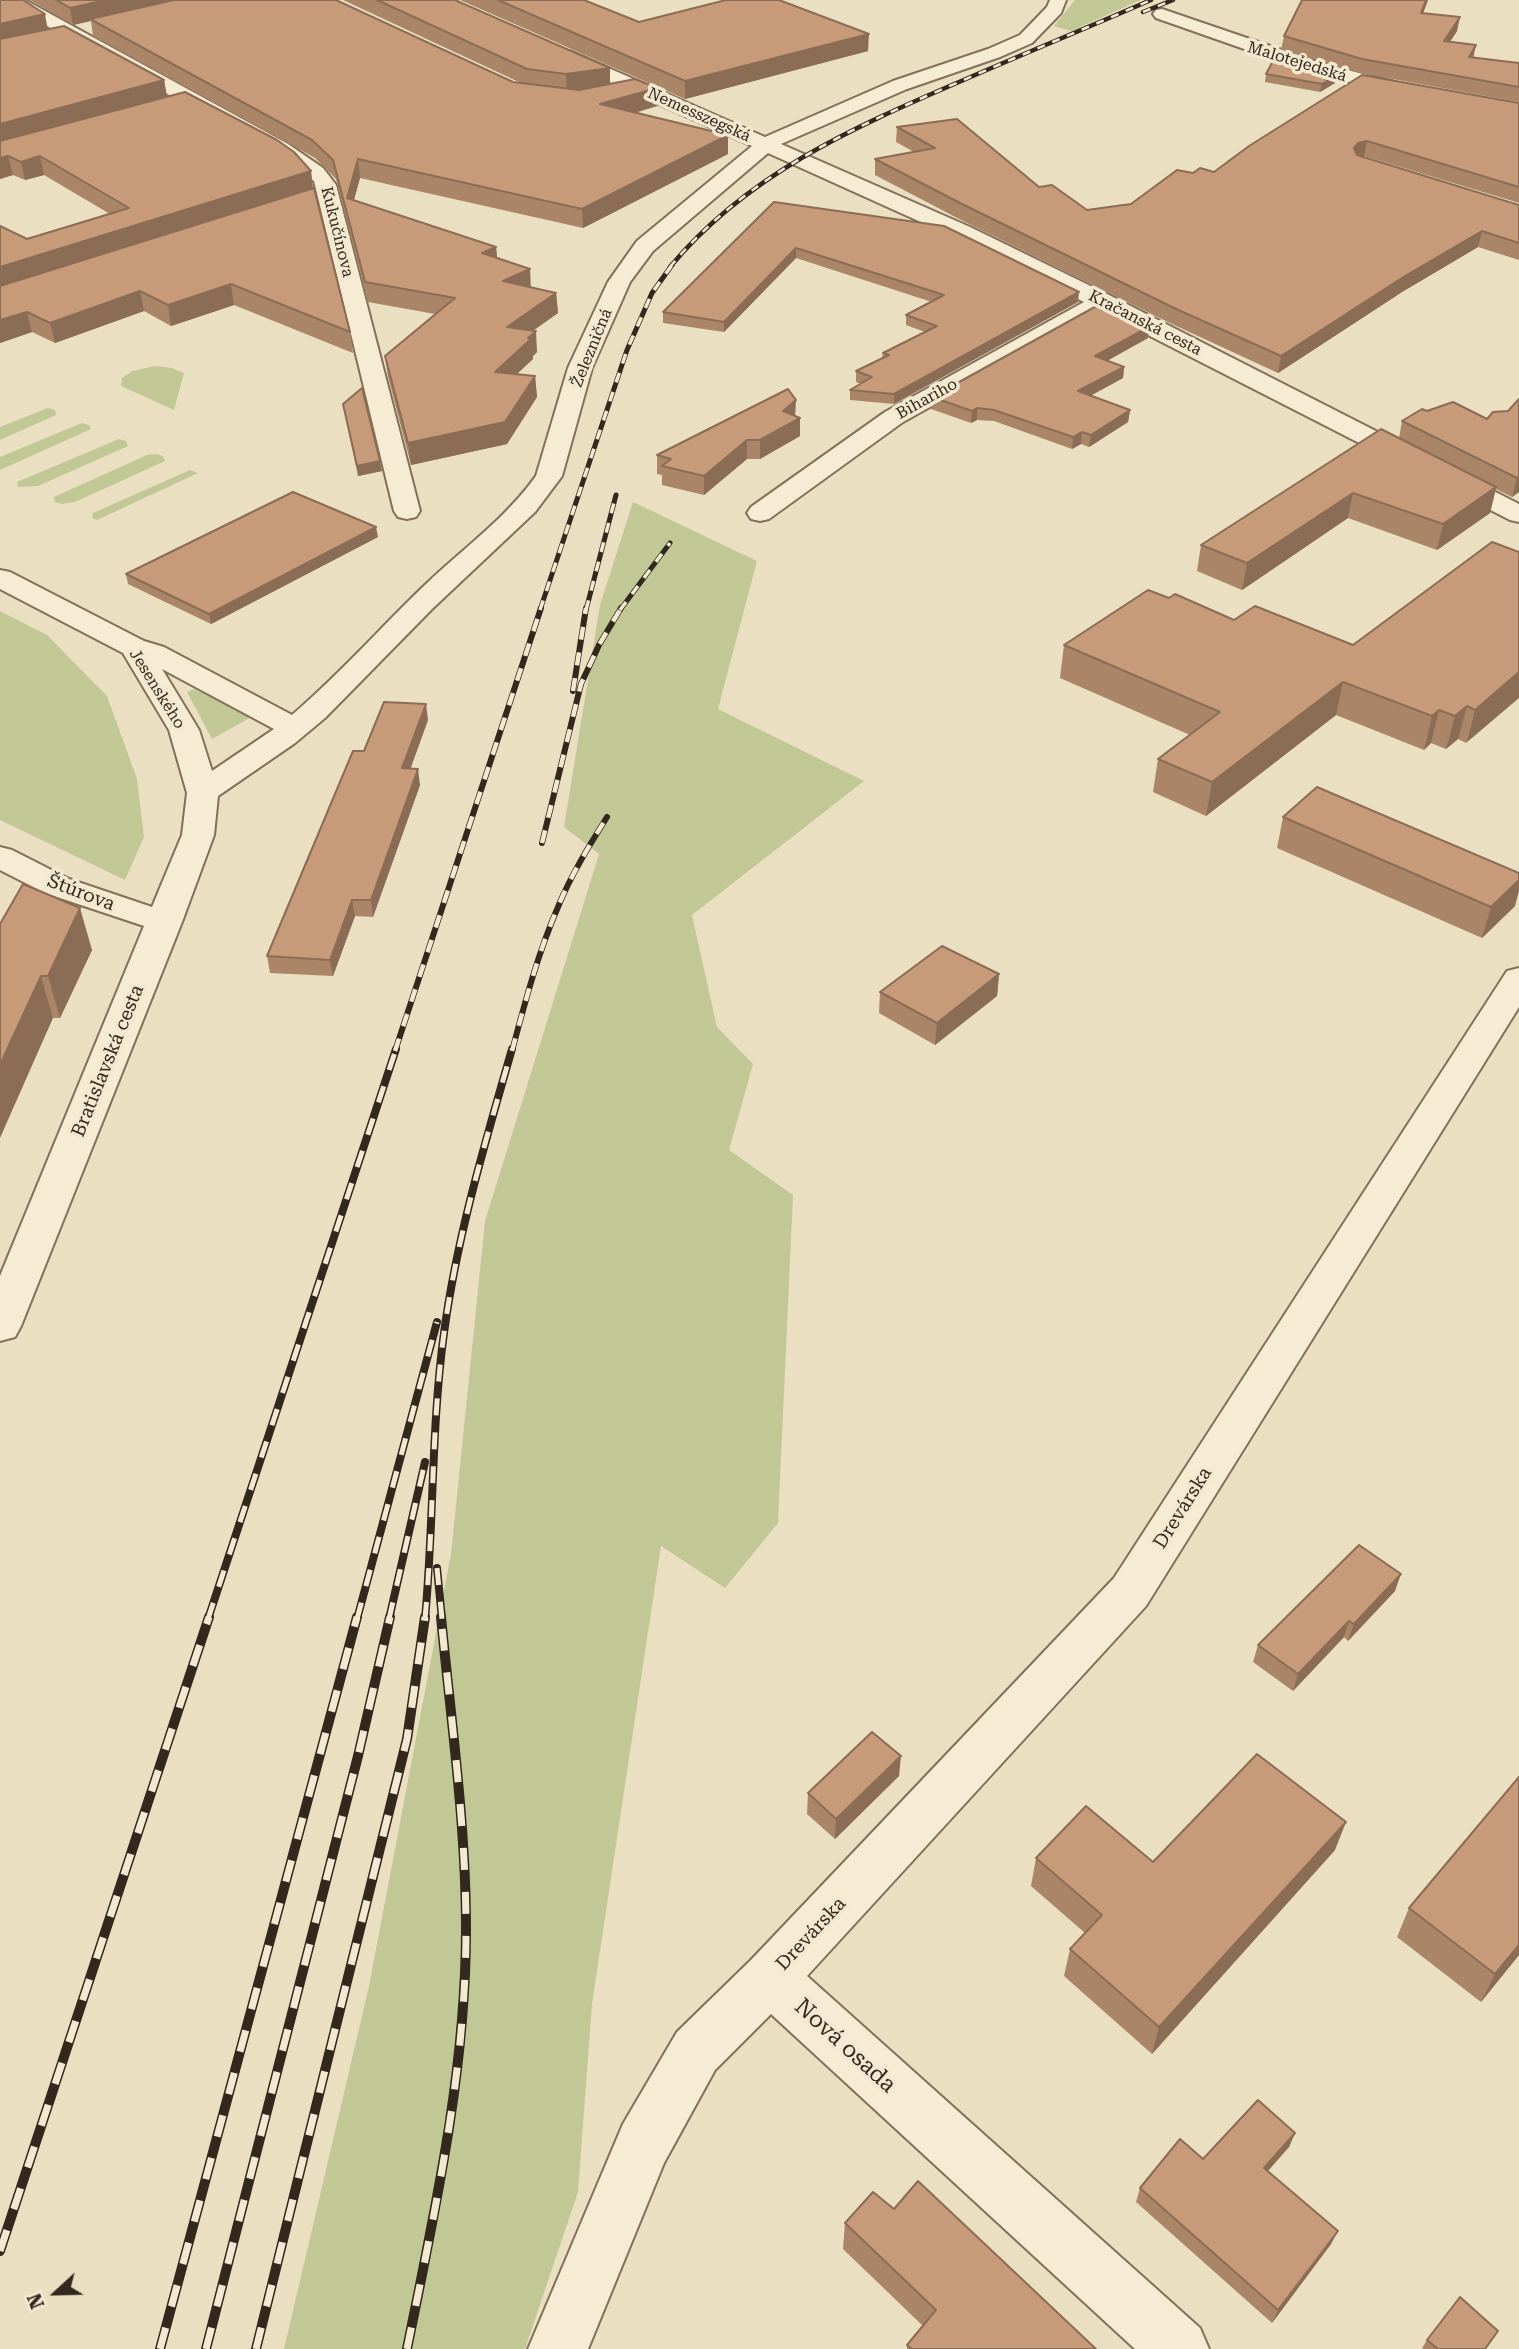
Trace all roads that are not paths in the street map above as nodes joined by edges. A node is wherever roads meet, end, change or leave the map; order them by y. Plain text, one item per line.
1 (13, 0) edge
2 (1058, 0) edge
3 (1162, 14) dead end
4 (98, 27) edge
5 (67, 33) junction
6 (40, 40) edge
7 (545, 47) edge
8 (1356, 81) junction
9 (638, 88) junction
10 (1423, 94) edge
11 (610, 95) edge
12 (1331, 96) edge
13 (191, 100) junction
14 (163, 107) edge
15 (766, 144) junction
16 (327, 195) junction
17 (303, 201) edge
18 (1102, 301) junction
19 (407, 511) dead end
20 (760, 513) dead end
21 (1519, 514) edge
22 (0, 578) edge
23 (134, 647) junction
24 (294, 728) junction
25 (203, 793) junction
26 (0, 857) edge
27 (165, 922) junction
28 (1519, 979) edge
29 (0, 1326) edge
30 (770, 1978) junction
31 (558, 2349) edge
32 (1179, 2349) edge

1 - 5 street, Kukučínova
2 - 15 street, Železničná
3 - 8 street, Malotejedská
4 - 5 street
5 - 6 street
5 - 13 street, Kukučínova
7 - 9 street, Nemesszegská
8 - 10 street, Malotejedská
8 - 12 street
9 - 11 street
9 - 15 street, Nemesszegská
13 - 14 street
13 - 16 street, Kukučínova
15 - 18 street, Kračanská cesta
15 - 24 street, Železničná
16 - 17 street
16 - 19 street, Kukučínova
18 - 20 street, Bihariho
18 - 21 street, Kračanská cesta
22 - 23 street, Jesenského
23 - 24 street
23 - 25 street, Jesenského
24 - 25 street, Železničná
25 - 27 street, Bratislavská cesta
26 - 27 street, Štúrova
27 - 29 street, Bratislavská cesta
28 - 30 street, Drevárska
30 - 31 street
30 - 32 street, Nová osada

